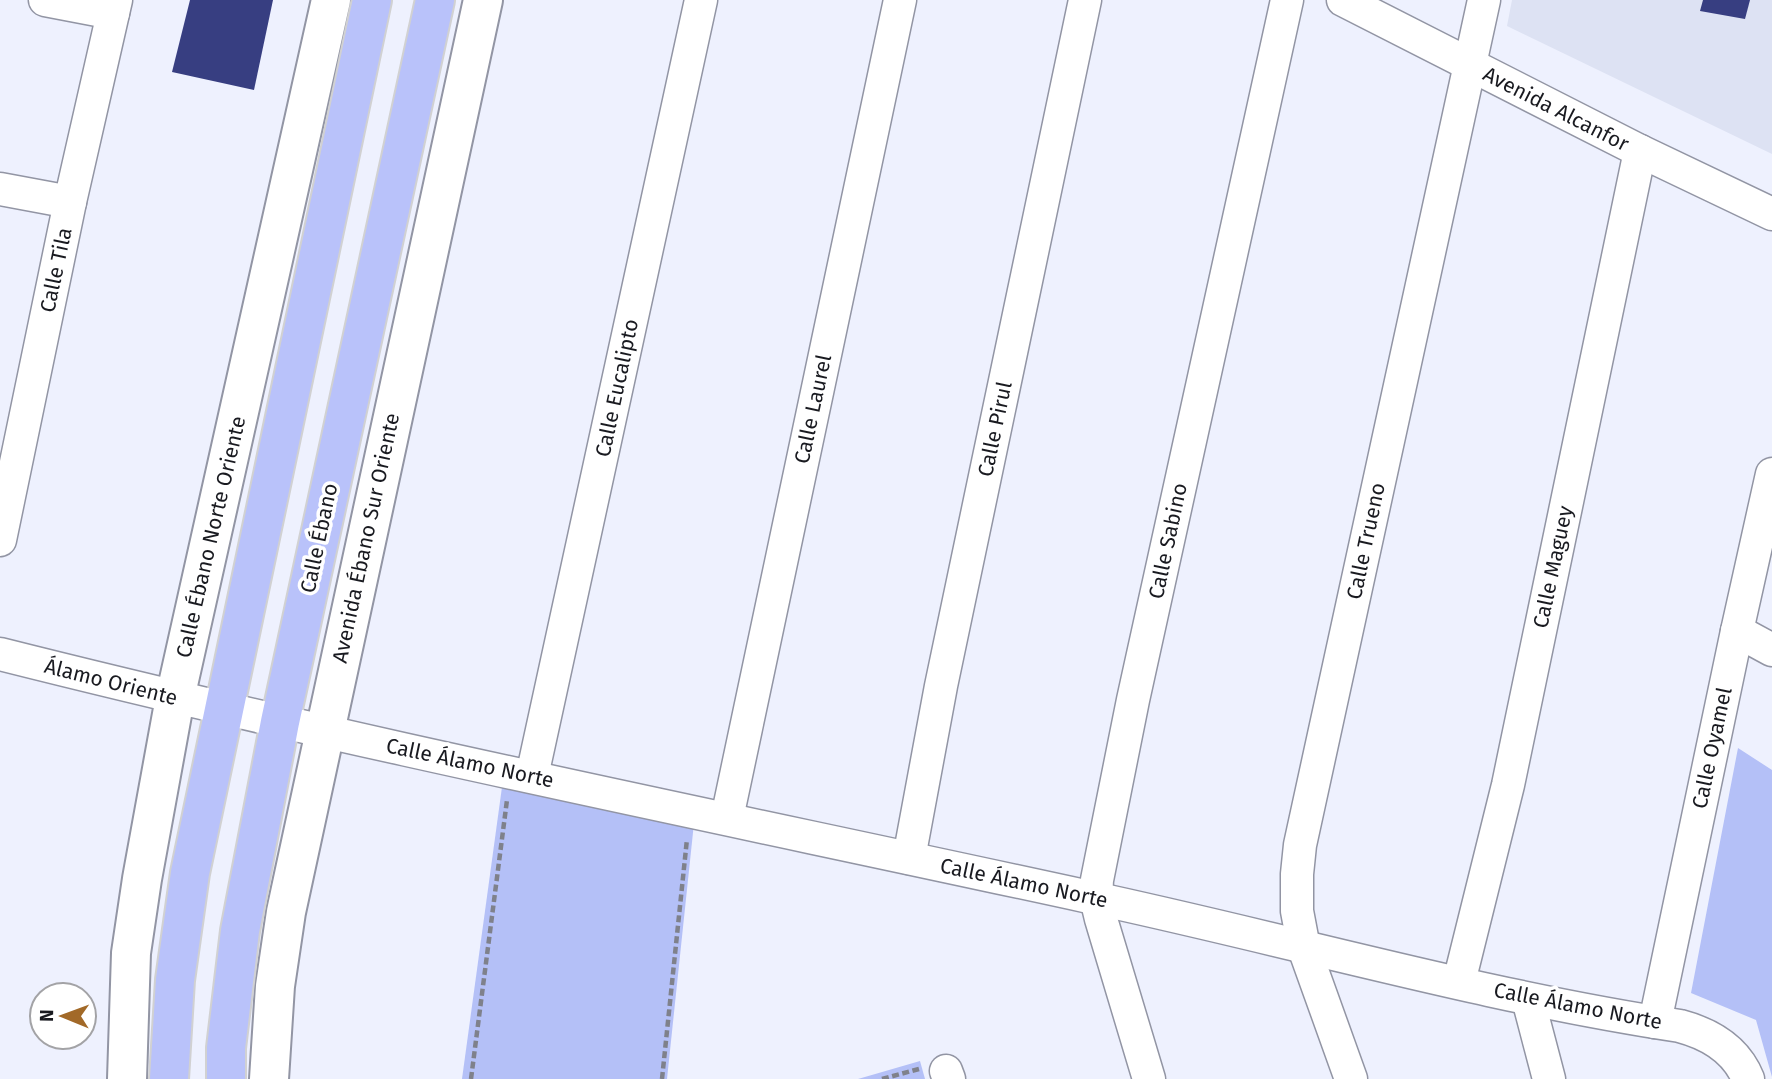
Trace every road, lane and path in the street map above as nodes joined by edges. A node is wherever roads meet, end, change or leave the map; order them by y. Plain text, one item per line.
1 (45, 0) edge
2 (331, 0) edge
3 (372, 0) edge
4 (435, 0) edge
5 (483, 0) edge
6 (701, 0) edge
7 (900, 0) edge
8 (1085, 0) edge
9 (1287, 0) edge
10 (1343, 0) edge
11 (1484, 0) edge
12 (114, 7) edge
13 (1470, 66) junction
14 (1640, 151) junction
15 (0, 189) edge
16 (70, 202) junction
17 (1772, 214) edge
18 (1772, 474) edge
19 (0, 540) edge
20 (1737, 631) junction
21 (1772, 650) edge
22 (0, 654) edge
23 (175, 698) junction
24 (223, 709) junction
25 (280, 722) junction
26 (324, 732) junction
27 (521, 774) junction
28 (690, 810) junction
29 (727, 818) junction
30 (909, 858) junction
31 (1096, 898) junction
32 (1304, 948) junction
33 (1459, 982) junction
34 (1528, 999) junction
35 (1655, 1022) junction
36 (127, 1079) edge
37 (169, 1079) edge
38 (226, 1079) edge
39 (270, 1079) edge
40 (471, 1079) edge
41 (662, 1079) edge
42 (1149, 1079) edge
43 (1351, 1079) edge
44 (1549, 1079) edge
45 (1748, 1079) edge

1 - 12 street
2 - 23 street, Calle Ébano Norte Oriente
3 - 24 main road
4 - 25 main road, Calle Ébano
5 - 26 street, Avenida Ébano Sur Oriente
6 - 27 street, Calle Eucalipto
7 - 29 street, Calle Laurel
8 - 30 street, Calle Pirul
9 - 31 street, Calle Sabino
10 - 13 street, Avenida Alcanfor
11 - 13 street, Calle Trueno
12 - 16 street, Calle Tila
13 - 14 street, Avenida Alcanfor
13 - 32 street, Calle Trueno
14 - 17 street, Avenida Alcanfor
14 - 33 street, Calle Maguey
15 - 16 street
16 - 19 street, Calle Tila
18 - 20 street, Calle Oyamel
20 - 21 street
20 - 35 street, Calle Oyamel
22 - 23 street, Álamo Oriente
23 - 24 street, Álamo Oriente
23 - 36 street, Calle Ébano Norte Oriente
24 - 25 street, Álamo Oriente
24 - 37 main road
25 - 26 street, Calle Álamo Norte
25 - 38 main road, Calle Ébano
26 - 27 street, Calle Álamo Norte
26 - 39 street, Avenida Ébano Sur Oriente
27 - 28 street, Calle Álamo Norte
27 - 40 path
28 - 29 street, Calle Álamo Norte
28 - 41 path
29 - 30 street, Calle Álamo Norte
30 - 31 street, Calle Álamo Norte
31 - 32 street, Calle Álamo Norte
31 - 42 street, Calle Sabino
32 - 33 street, Calle Álamo Norte
32 - 43 street, Calle Trueno
33 - 34 street, Calle Álamo Norte
34 - 35 street, Calle Álamo Norte
34 - 44 street
35 - 45 street, Calle Álamo Norte

